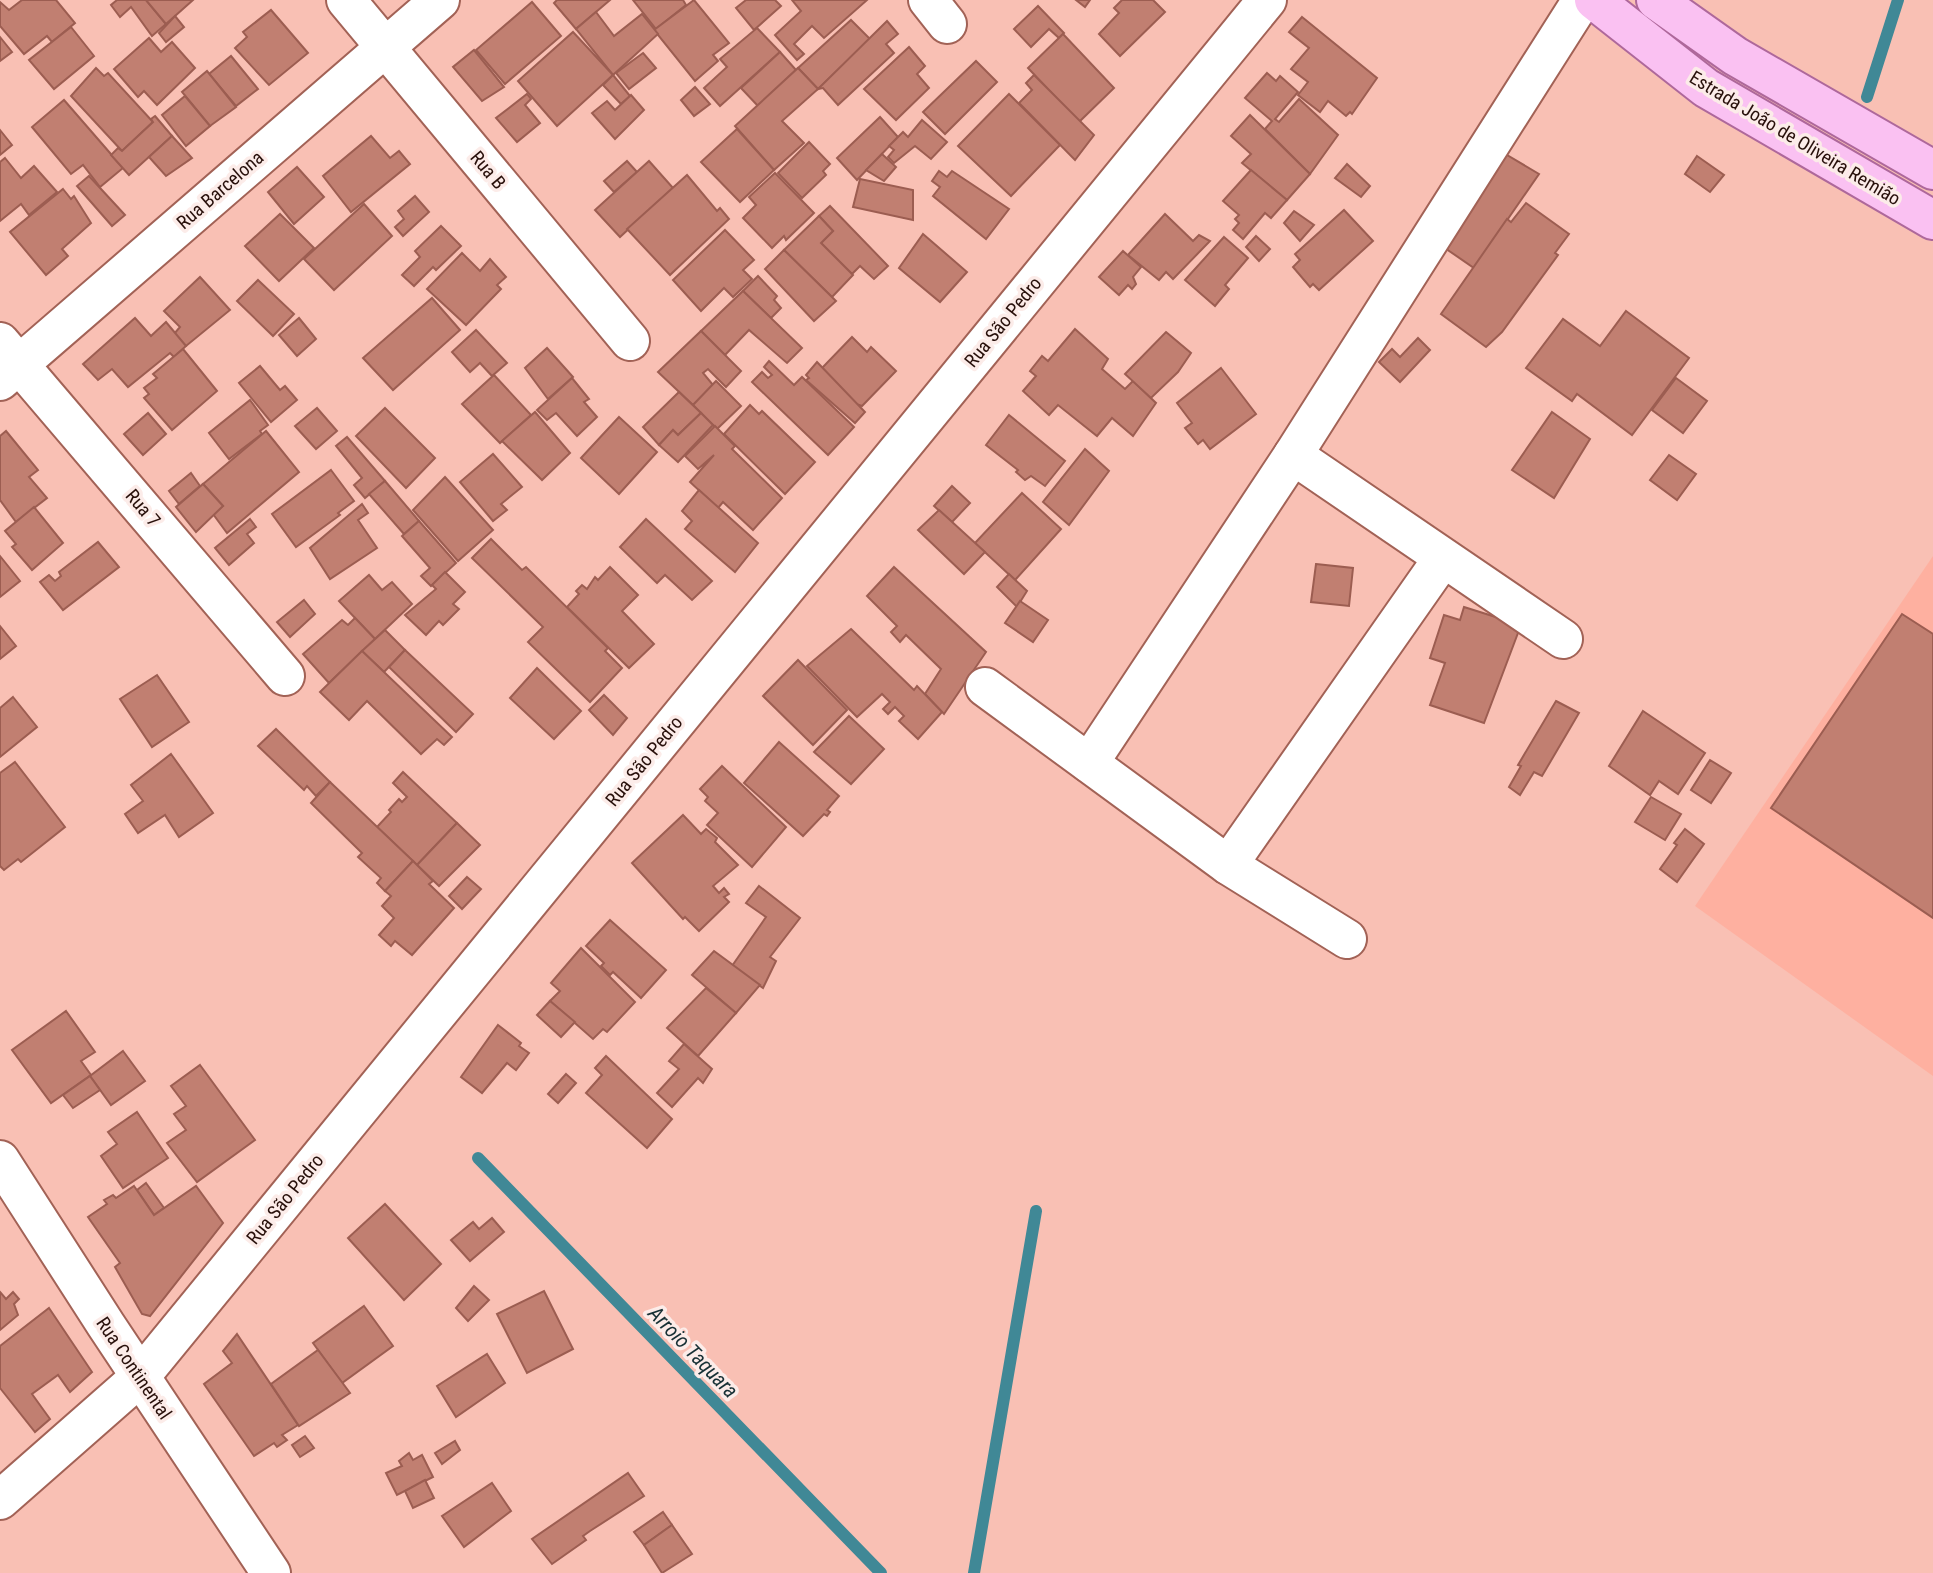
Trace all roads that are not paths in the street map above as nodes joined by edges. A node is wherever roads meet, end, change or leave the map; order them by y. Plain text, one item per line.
1 (346, 0) edge
2 (440, 0) edge
3 (1267, 0) edge
4 (1582, 0) edge
5 (1594, 0) edge
6 (1656, 0) edge
7 (386, 46) junction
8 (1933, 170) edge
9 (1933, 220) edge
10 (630, 341) dead end
11 (7, 362) edge
12 (1293, 455) junction
13 (1443, 558) junction
14 (1563, 639) dead end
15 (285, 676) dead end
16 (985, 687) dead end
17 (1089, 763) junction
18 (1228, 865) junction
19 (1347, 939) dead end
20 (0, 1160) edge
21 (140, 1377) junction
22 (0, 1500) edge
23 (271, 1573) edge

1 - 7 street, Rua B
2 - 7 street, Rua Barcelona
3 - 21 street, Rua São Pedro
4 - 12 street
5 - 9 main road, Estrada João de Oliveira Remião
6 - 8 main road, Estrada João de Oliveira Remião
7 - 10 street, Rua B
7 - 11 street, Rua Barcelona
11 - 15 street, Rua 7
12 - 13 street
12 - 17 street
13 - 14 street
13 - 18 street
16 - 17 street
17 - 18 street
18 - 19 street
20 - 21 street, Rua Continental
21 - 22 street, Rua São Pedro
21 - 23 street, Rua Continental

